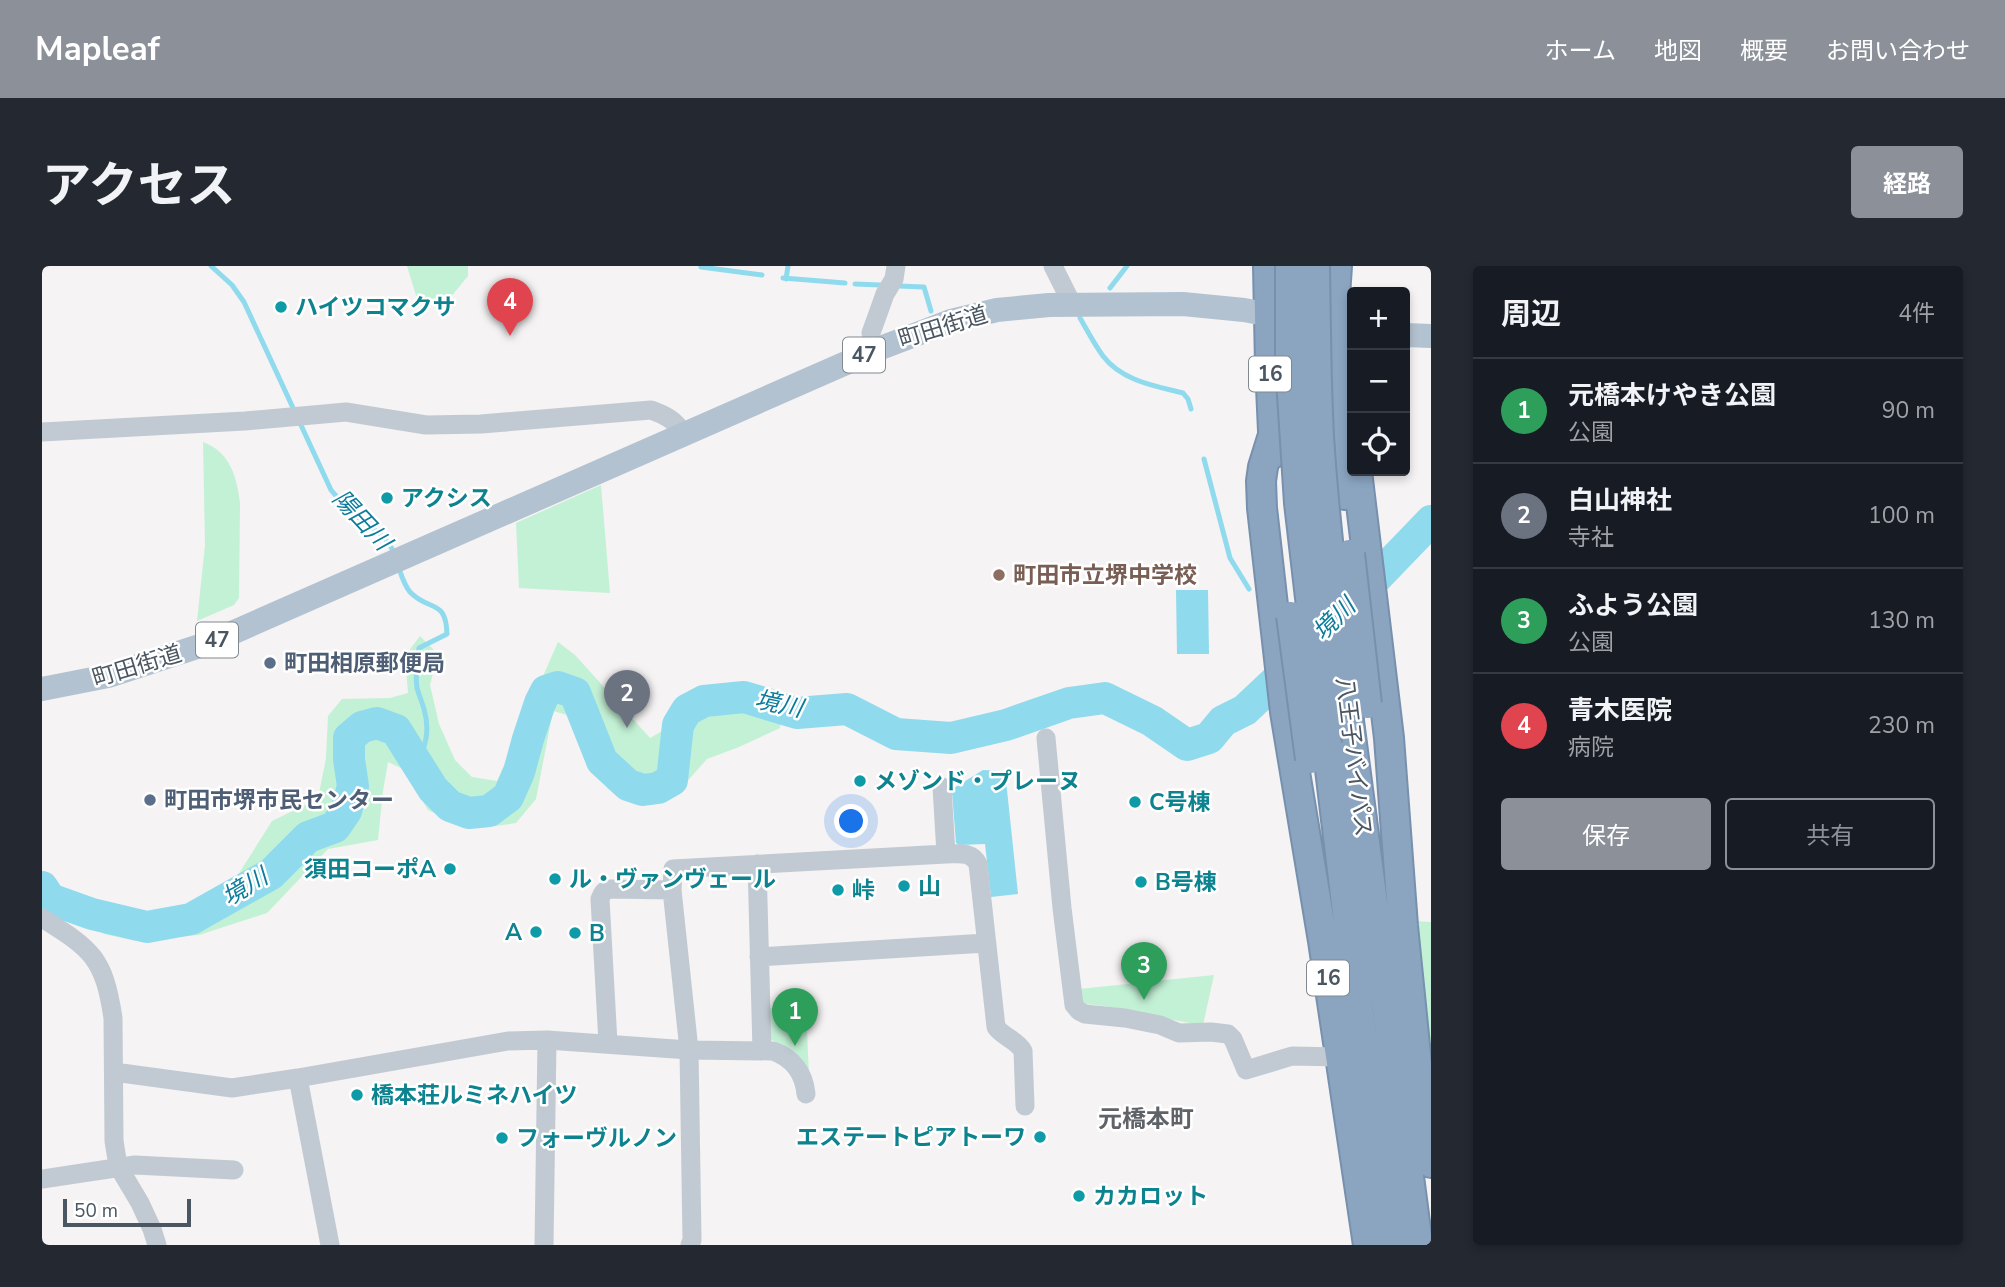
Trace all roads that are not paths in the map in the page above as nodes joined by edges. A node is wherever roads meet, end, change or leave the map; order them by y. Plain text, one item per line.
1 (896, 266) edge
2 (1054, 266) edge
3 (1268, 266) edge
4 (1290, 266) edge
5 (1315, 266) edge
6 (1337, 266) edge
7 (1072, 304) junction
8 (1269, 314) junction
9 (1344, 329) edge
10 (871, 333) dead end
11 (1410, 335) edge
12 (1431, 336) edge
13 (1336, 371) junction
14 (1347, 424) edge
15 (42, 432) edge
16 (683, 433) junction
17 (1273, 435) junction
18 (1357, 476) edge
19 (1358, 551) junction
20 (1377, 641) junction
21 (42, 689) edge
22 (1358, 713) junction
23 (1046, 738) dead end
24 (1290, 741) junction
25 (1318, 752) junction
26 (942, 787) dead end
27 (946, 854) junction
28 (757, 864) junction
29 (672, 890) junction
30 (42, 918) edge
31 (986, 943) junction
32 (759, 957) junction
33 (547, 1040) junction
34 (608, 1043) junction
35 (689, 1050) junction
36 (762, 1050) junction
37 (1340, 1057) junction
38 (114, 1072) junction
39 (298, 1078) junction
40 (806, 1094) dead end
41 (1025, 1106) dead end
42 (1431, 1163) edge
43 (118, 1166) junction
44 (234, 1170) dead end
45 (42, 1179) edge
46 (157, 1245) edge
47 (330, 1245) edge
48 (544, 1245) edge
49 (690, 1245) edge
50 (1368, 1245) edge
51 (1389, 1245) edge
52 (1418, 1245) edge

1 - 10 street
2 - 7 street
3 - 8 highway, 16
4 - 25 highway, 八王子バイパス / 16, bridge
5 - 22 highway, 八王子バイパス / 16, bridge
6 - 9 highway, 16
7 - 8 main road, 町田街道 / 47
7 - 16 main road, 町田街道 / 47
8 - 9 main road, 町田街道 / 47
8 - 17 highway, 16
9 - 13 highway, 16
11 - 12 main road
13 - 14 highway, 16
13 - 19 highway, 16
15 - 16 street
16 - 21 main road, 町田街道 / 47
17 - 24 highway, 16
17 - 25 highway, 16, bridge
18 - 19 highway, 16
19 - 20 highway, 16
19 - 22 highway, 16, bridge
20 - 24 street
20 - 42 highway, 16
22 - 52 highway, 16
23 - 37 street
24 - 37 highway, 16
25 - 51 highway, 八王子バイパス / 16
26 - 27 street
27 - 28 street
27 - 31 street
28 - 29 street
28 - 32 street
29 - 34 street
29 - 35 street
30 - 38 street
31 - 32 street
31 - 41 street
32 - 36 street
33 - 34 street
33 - 39 street
33 - 48 street
34 - 35 street
35 - 36 street
35 - 49 street
36 - 40 street
37 - 50 highway, 16
38 - 39 street
38 - 43 street
39 - 47 street
43 - 44 street
43 - 45 street
43 - 46 street

